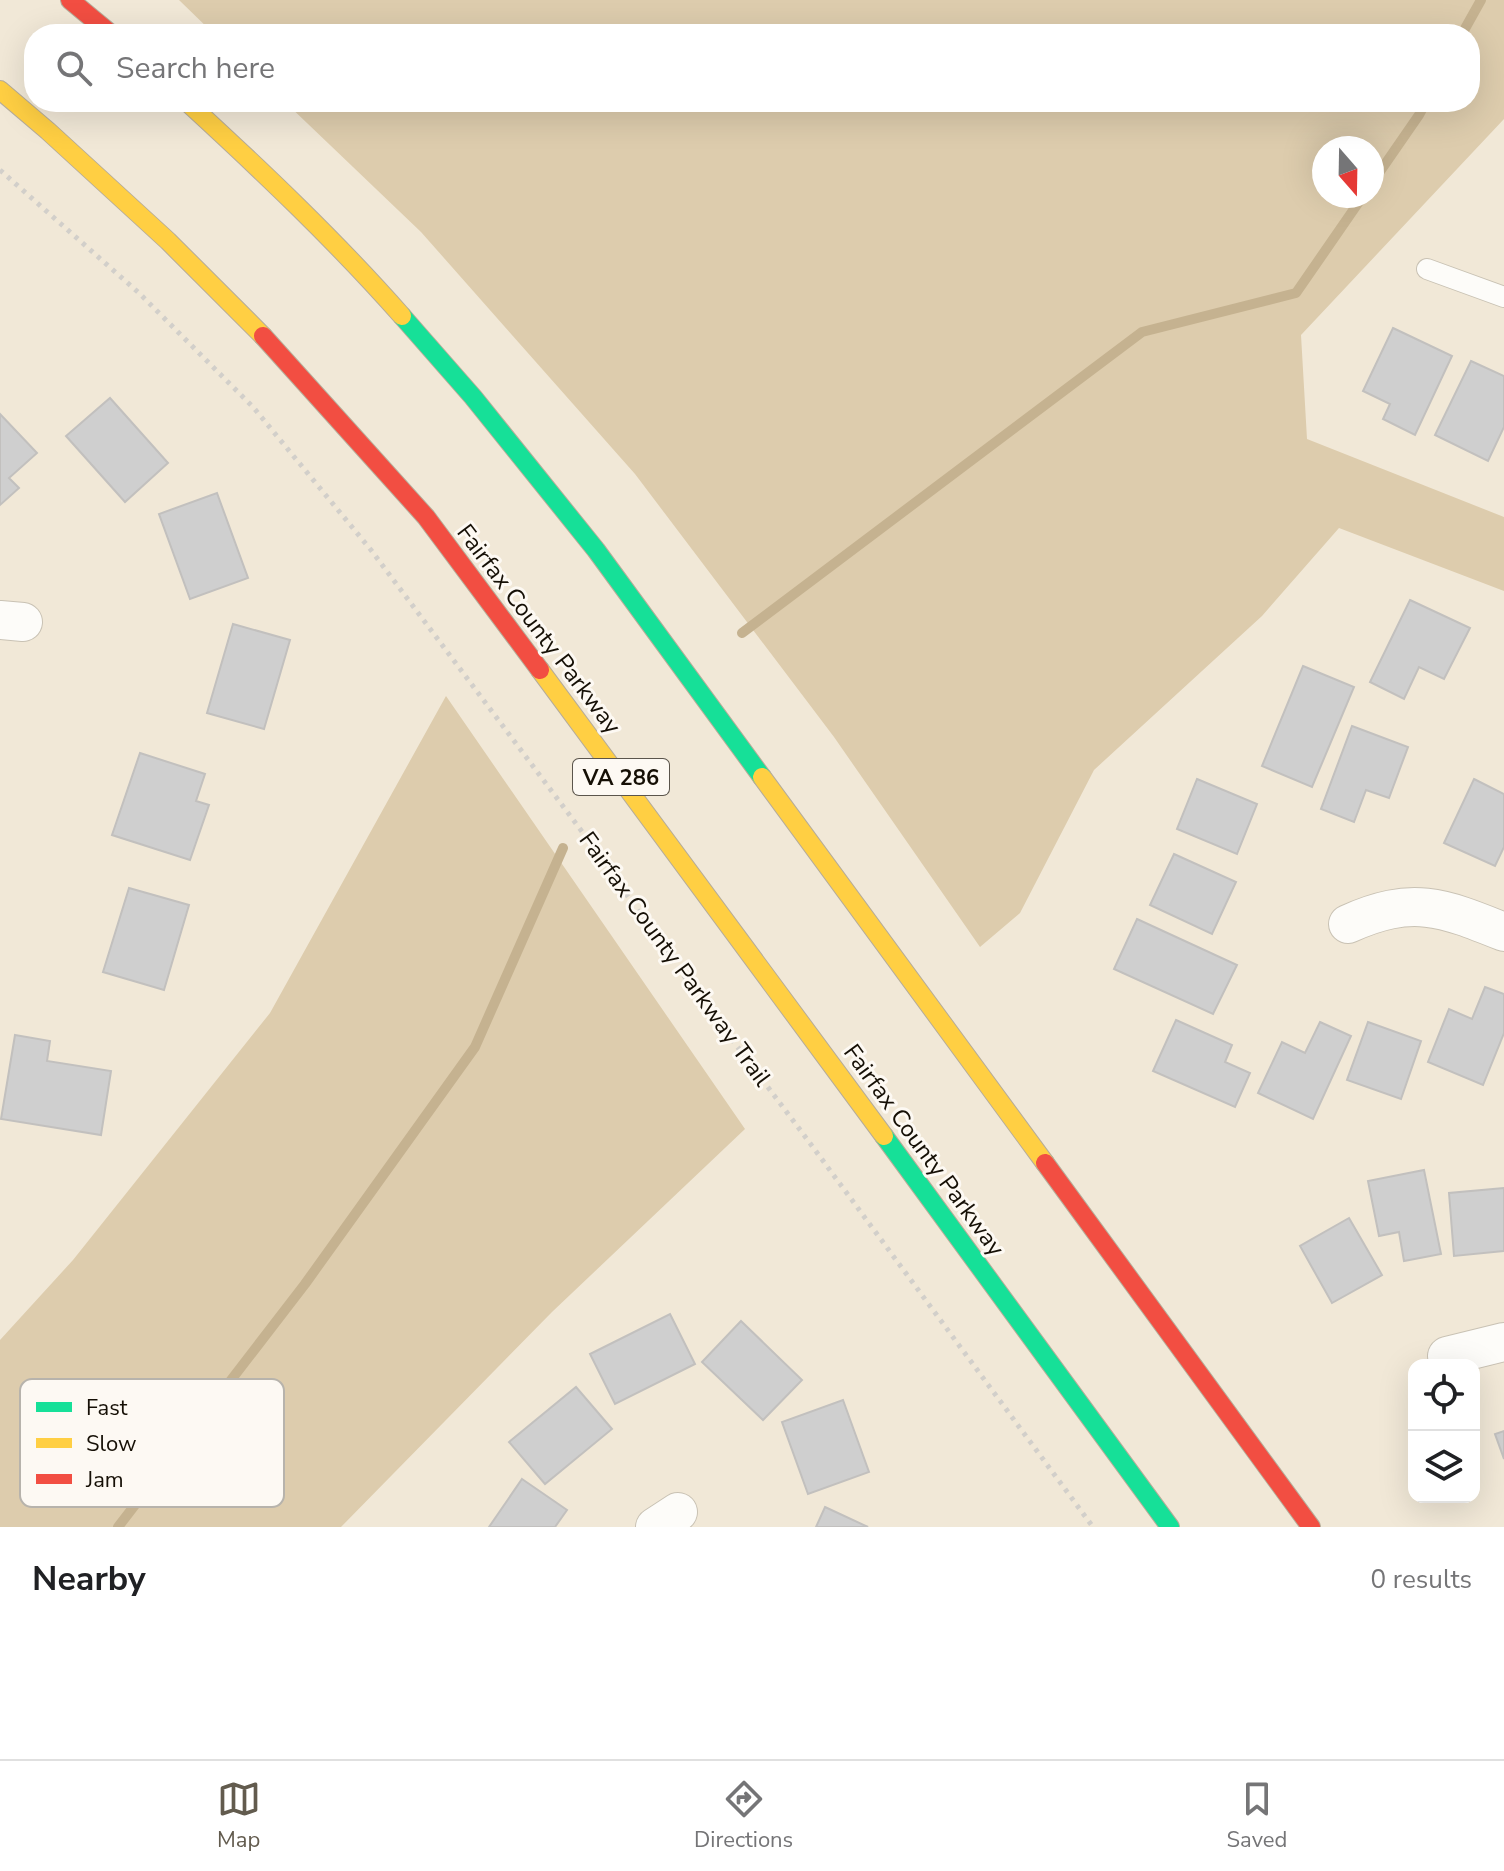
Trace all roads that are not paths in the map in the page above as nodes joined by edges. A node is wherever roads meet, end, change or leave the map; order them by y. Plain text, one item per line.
1 (70, 0) edge
2 (99, 24) edge
3 (0, 90) edge
4 (24, 110) edge
5 (26, 112) edge
6 (198, 112) edge
7 (1427, 269) dead end
8 (1504, 297) edge
9 (1348, 924) dead end
10 (1504, 932) edge
11 (1504, 1342) edge
12 (1447, 1356) dead end
13 (1170, 1527) edge
14 (1311, 1527) edge

1 - 2 highway
3 - 4 highway, Fairfax County Parkway / VA 286
5 - 13 highway, Fairfax County Parkway / VA 286
6 - 14 highway
7 - 8 lane
9 - 10 street
11 - 12 street

